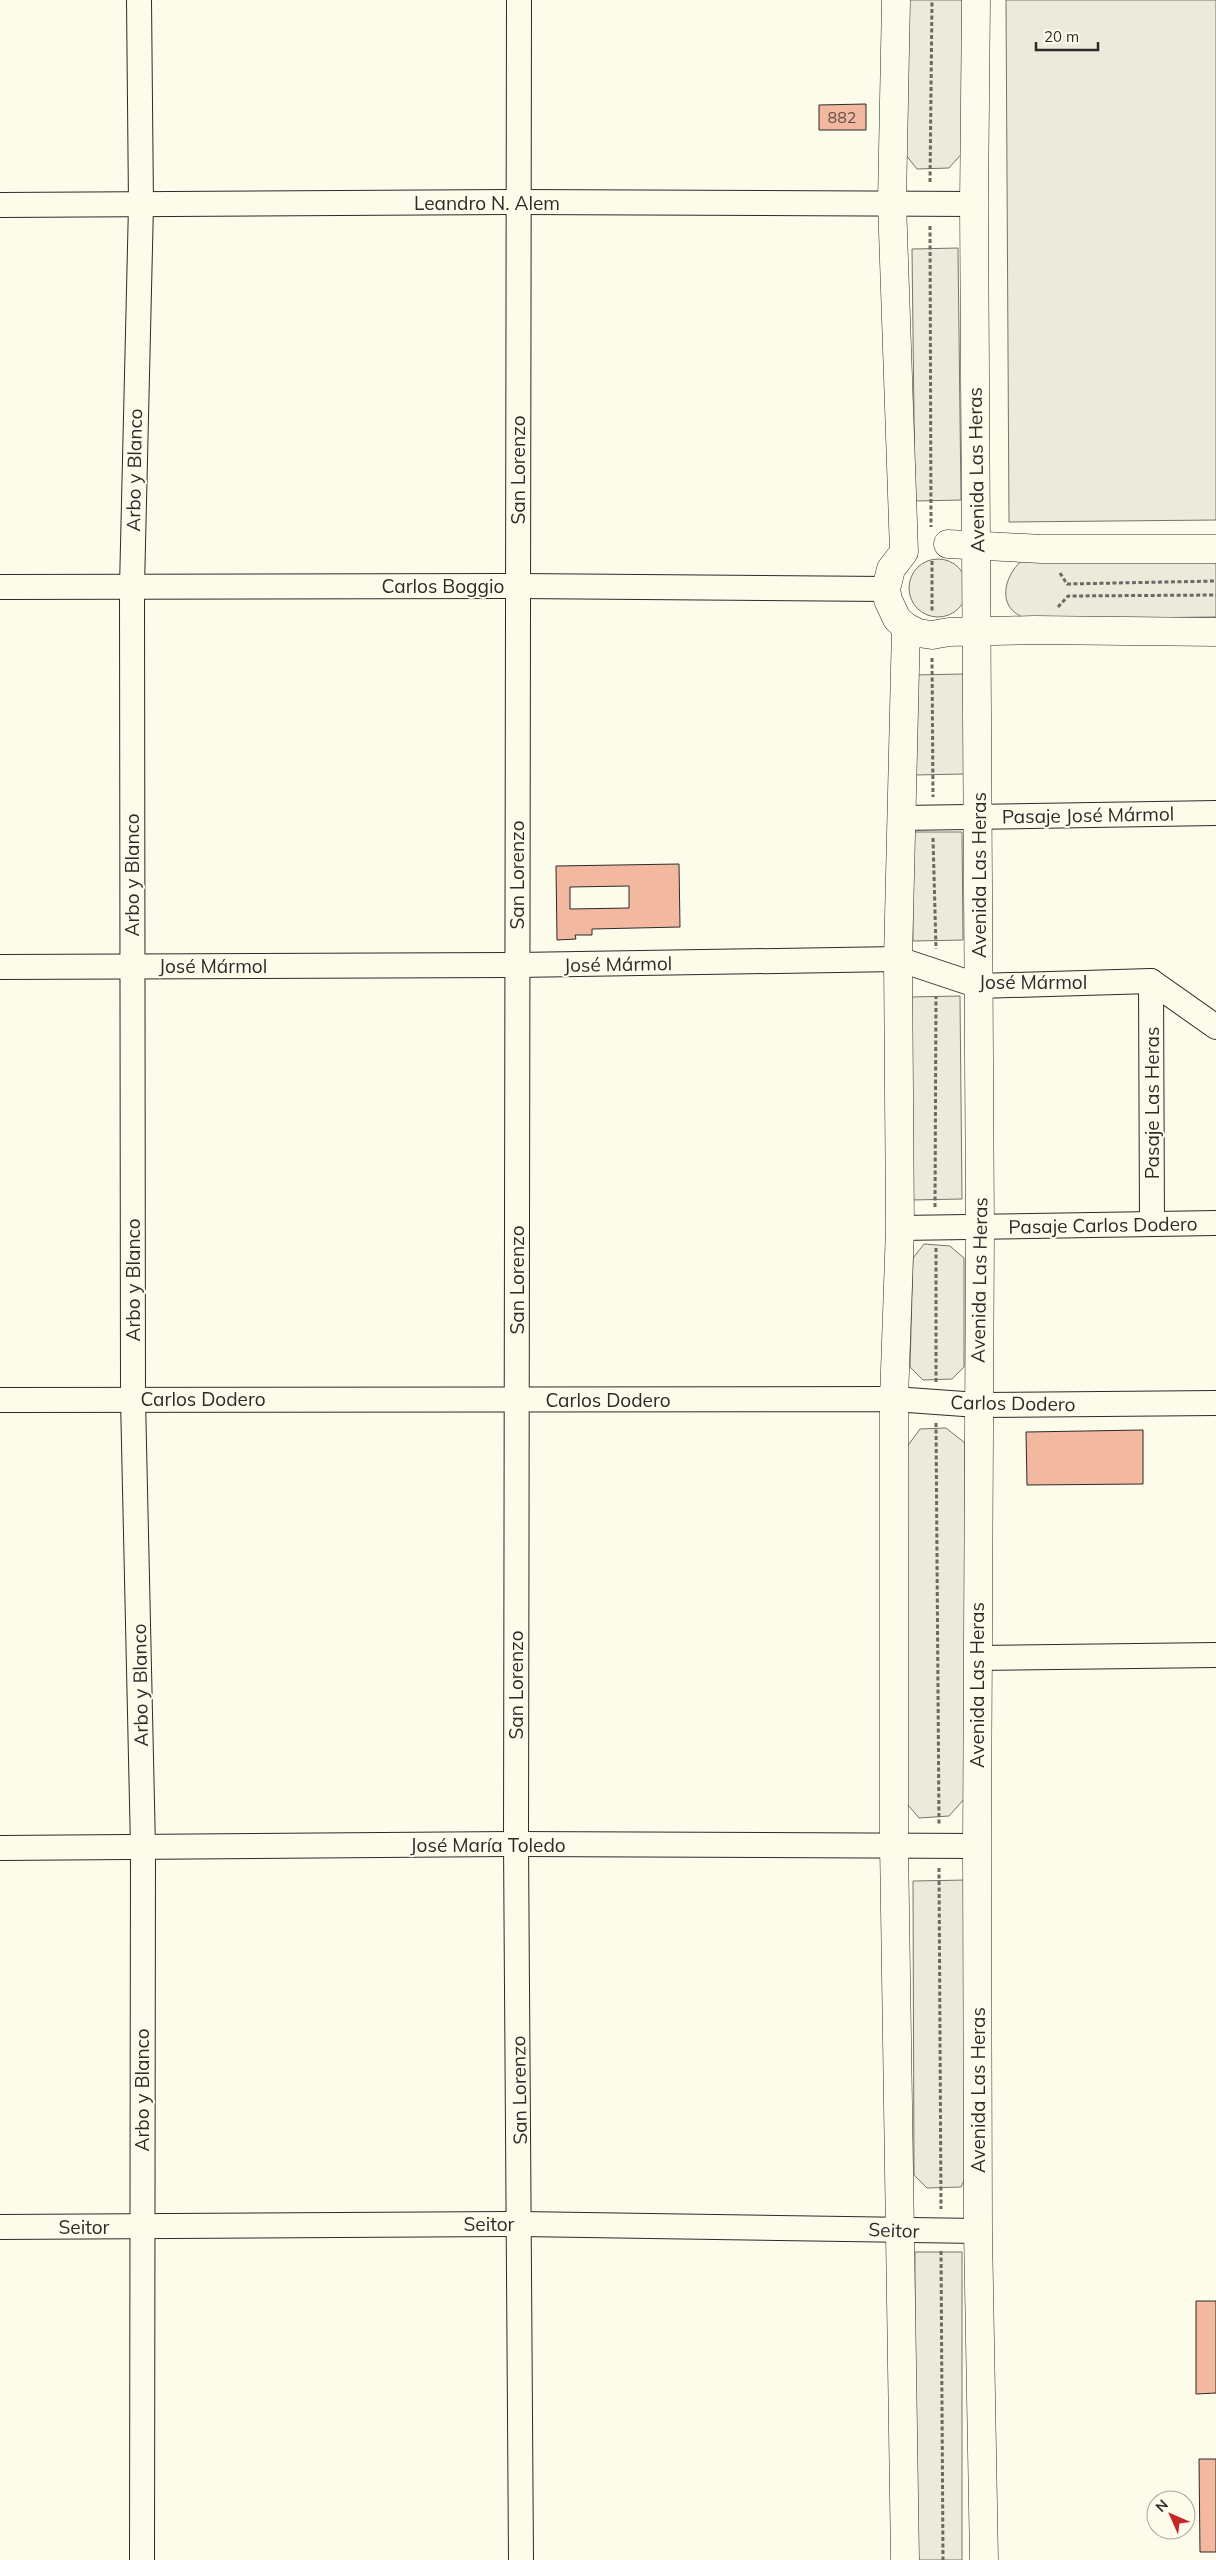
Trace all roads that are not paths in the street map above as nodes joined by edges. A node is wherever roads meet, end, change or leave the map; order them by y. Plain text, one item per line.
1 (139, 0) edge
2 (519, 0) edge
3 (896, 0) edge
4 (976, 0) edge
5 (518, 202) junction
6 (892, 202) junction
7 (974, 204) junction
8 (0, 205) edge
9 (141, 205) junction
10 (940, 543) junction
11 (976, 546) junction
12 (1216, 549) edge
13 (904, 552) junction
14 (977, 574) junction
15 (517, 586) junction
16 (0, 587) edge
17 (132, 587) junction
18 (978, 601) junction
19 (894, 609) junction
20 (978, 632) junction
21 (1216, 632) edge
22 (940, 634) junction
23 (1216, 814) edge
24 (979, 817) junction
25 (901, 818) junction
26 (898, 959) junction
27 (517, 965) junction
28 (132, 966) junction
29 (0, 967) edge
30 (1151, 981) junction
31 (979, 986) junction
32 (1216, 1027) edge
33 (1216, 1223) edge
34 (1152, 1224) junction
35 (900, 1228) junction
36 (980, 1228) junction
37 (133, 1399) junction
38 (894, 1399) junction
39 (0, 1400) edge
40 (517, 1401) junction
41 (1216, 1402) edge
42 (978, 1404) junction
43 (1216, 1656) edge
44 (977, 1658) junction
45 (516, 1844) junction
46 (894, 1844) junction
47 (977, 1846) junction
48 (0, 1848) edge
49 (143, 1848) junction
50 (520, 2224) junction
51 (0, 2227) edge
52 (142, 2227) junction
53 (899, 2229) junction
54 (978, 2231) junction
55 (142, 2560) edge
56 (521, 2560) edge
57 (905, 2560) edge
58 (984, 2560) edge

1 - 9 street, Arbo y Blanco
2 - 5 street, San Lorenzo
3 - 6 main road
4 - 7 main road, Avenida Las Heras
5 - 6 street, Leandro N. Alem
5 - 9 street, Leandro N. Alem
5 - 15 street, San Lorenzo
6 - 7 street, Leandro N. Alem
6 - 13 main road
7 - 11 main road, Avenida Las Heras
8 - 9 street, Leandro N. Alem
9 - 17 street, Arbo y Blanco
10 - 11 main road
10 - 13 main road
10 - 14 main road
11 - 12 main road
11 - 14 main road, Avenida Las Heras
13 - 19 main road
14 - 18 main road, Avenida Las Heras
15 - 17 street, Carlos Boggio
15 - 19 street, Carlos Boggio
15 - 27 street, San Lorenzo
16 - 17 street, Carlos Boggio
17 - 28 street, Arbo y Blanco
18 - 20 main road, Avenida Las Heras
18 - 22 main road
19 - 22 main road
19 - 25 main road
20 - 21 main road
20 - 22 main road
20 - 24 main road, Avenida Las Heras
23 - 24 street, Pasaje José Mármol
24 - 25 street, Pasaje José Mármol
24 - 31 main road, Avenida Las Heras
25 - 26 main road
26 - 27 street, José Mármol
26 - 31 street, José Mármol
26 - 35 main road
27 - 28 street, José Mármol
27 - 40 street, San Lorenzo
28 - 29 street, José Mármol
28 - 37 street, Arbo y Blanco
30 - 31 street, José Mármol
30 - 32 street
30 - 34 street, Pasaje Las Heras
31 - 36 main road, Avenida Las Heras
33 - 34 street, Pasaje Carlos Dodero
34 - 36 street, Pasaje Carlos Dodero
35 - 36 street, Pasaje Carlos Dodero
35 - 38 main road
36 - 42 main road, Avenida Las Heras
37 - 39 street, Carlos Dodero
37 - 40 street, Carlos Dodero
37 - 49 street, Arbo y Blanco
38 - 40 street, Carlos Dodero
38 - 42 street, Carlos Dodero
38 - 46 main road
40 - 45 street, San Lorenzo
41 - 42 street, Carlos Dodero
42 - 44 main road, Avenida Las Heras
43 - 44 street
44 - 47 main road, Avenida Las Heras
45 - 46 street, José María Toledo
45 - 49 street, José María Toledo
45 - 50 street, San Lorenzo
46 - 47 street, José María Toledo
46 - 53 main road
47 - 54 main road, Avenida Las Heras
48 - 49 street, José María Toledo
49 - 52 street, Arbo y Blanco
50 - 52 street, Seitor
50 - 53 street, Seitor
50 - 56 street, San Lorenzo
51 - 52 street, Seitor
52 - 55 street, Arbo y Blanco
53 - 54 street, Seitor
53 - 57 main road
54 - 58 main road, Avenida Las Heras

